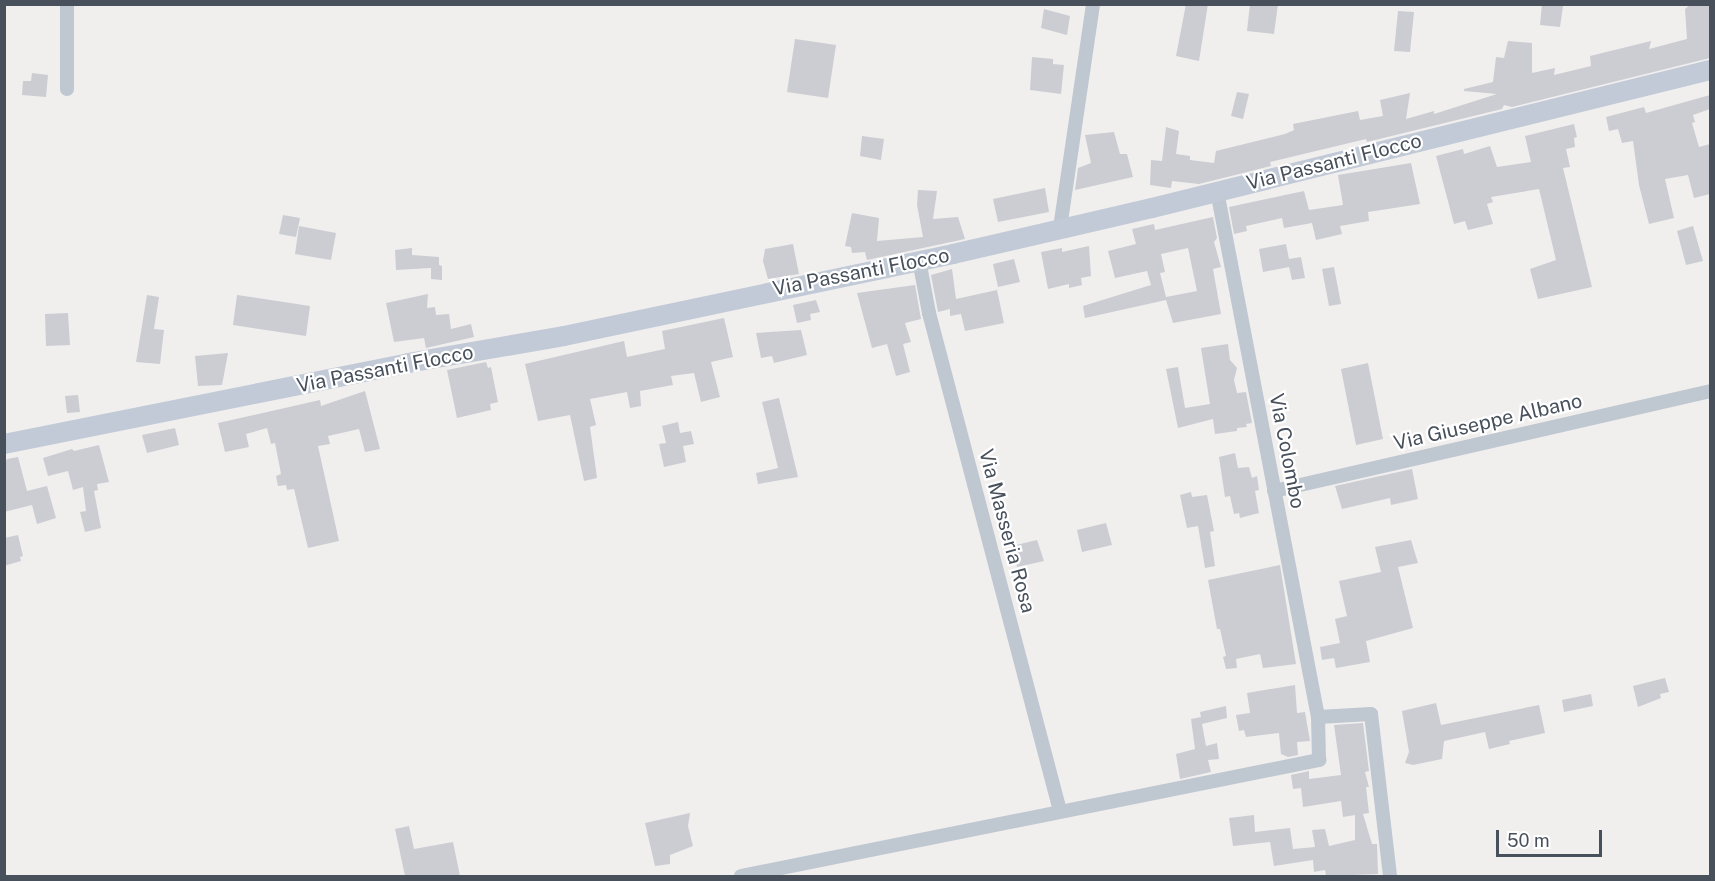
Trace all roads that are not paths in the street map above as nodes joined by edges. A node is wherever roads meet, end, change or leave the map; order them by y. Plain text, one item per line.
1 (67, 4) edge
2 (1094, 4) edge
3 (1710, 70) edge
4 (67, 89) dead end
5 (1217, 191) junction
6 (1060, 228) junction
7 (919, 260) junction
8 (1710, 391) edge
9 (4, 444) edge
10 (1274, 491) junction
11 (1318, 717) junction
12 (1060, 812) junction
13 (741, 876) edge
14 (1390, 876) edge

1 - 4 street
2 - 6 street
3 - 5 main road, Via Passanti Flocco
5 - 6 main road, Via Passanti Flocco
5 - 10 street, Via Colombo
6 - 7 main road, Via Passanti Flocco
7 - 9 main road, Via Passanti Flocco
7 - 12 street, Via Masseria Rosa
8 - 10 street, Via Giuseppe Albano
10 - 11 street, Via Colombo
11 - 12 street, Via Colombo
11 - 14 street
12 - 13 street

